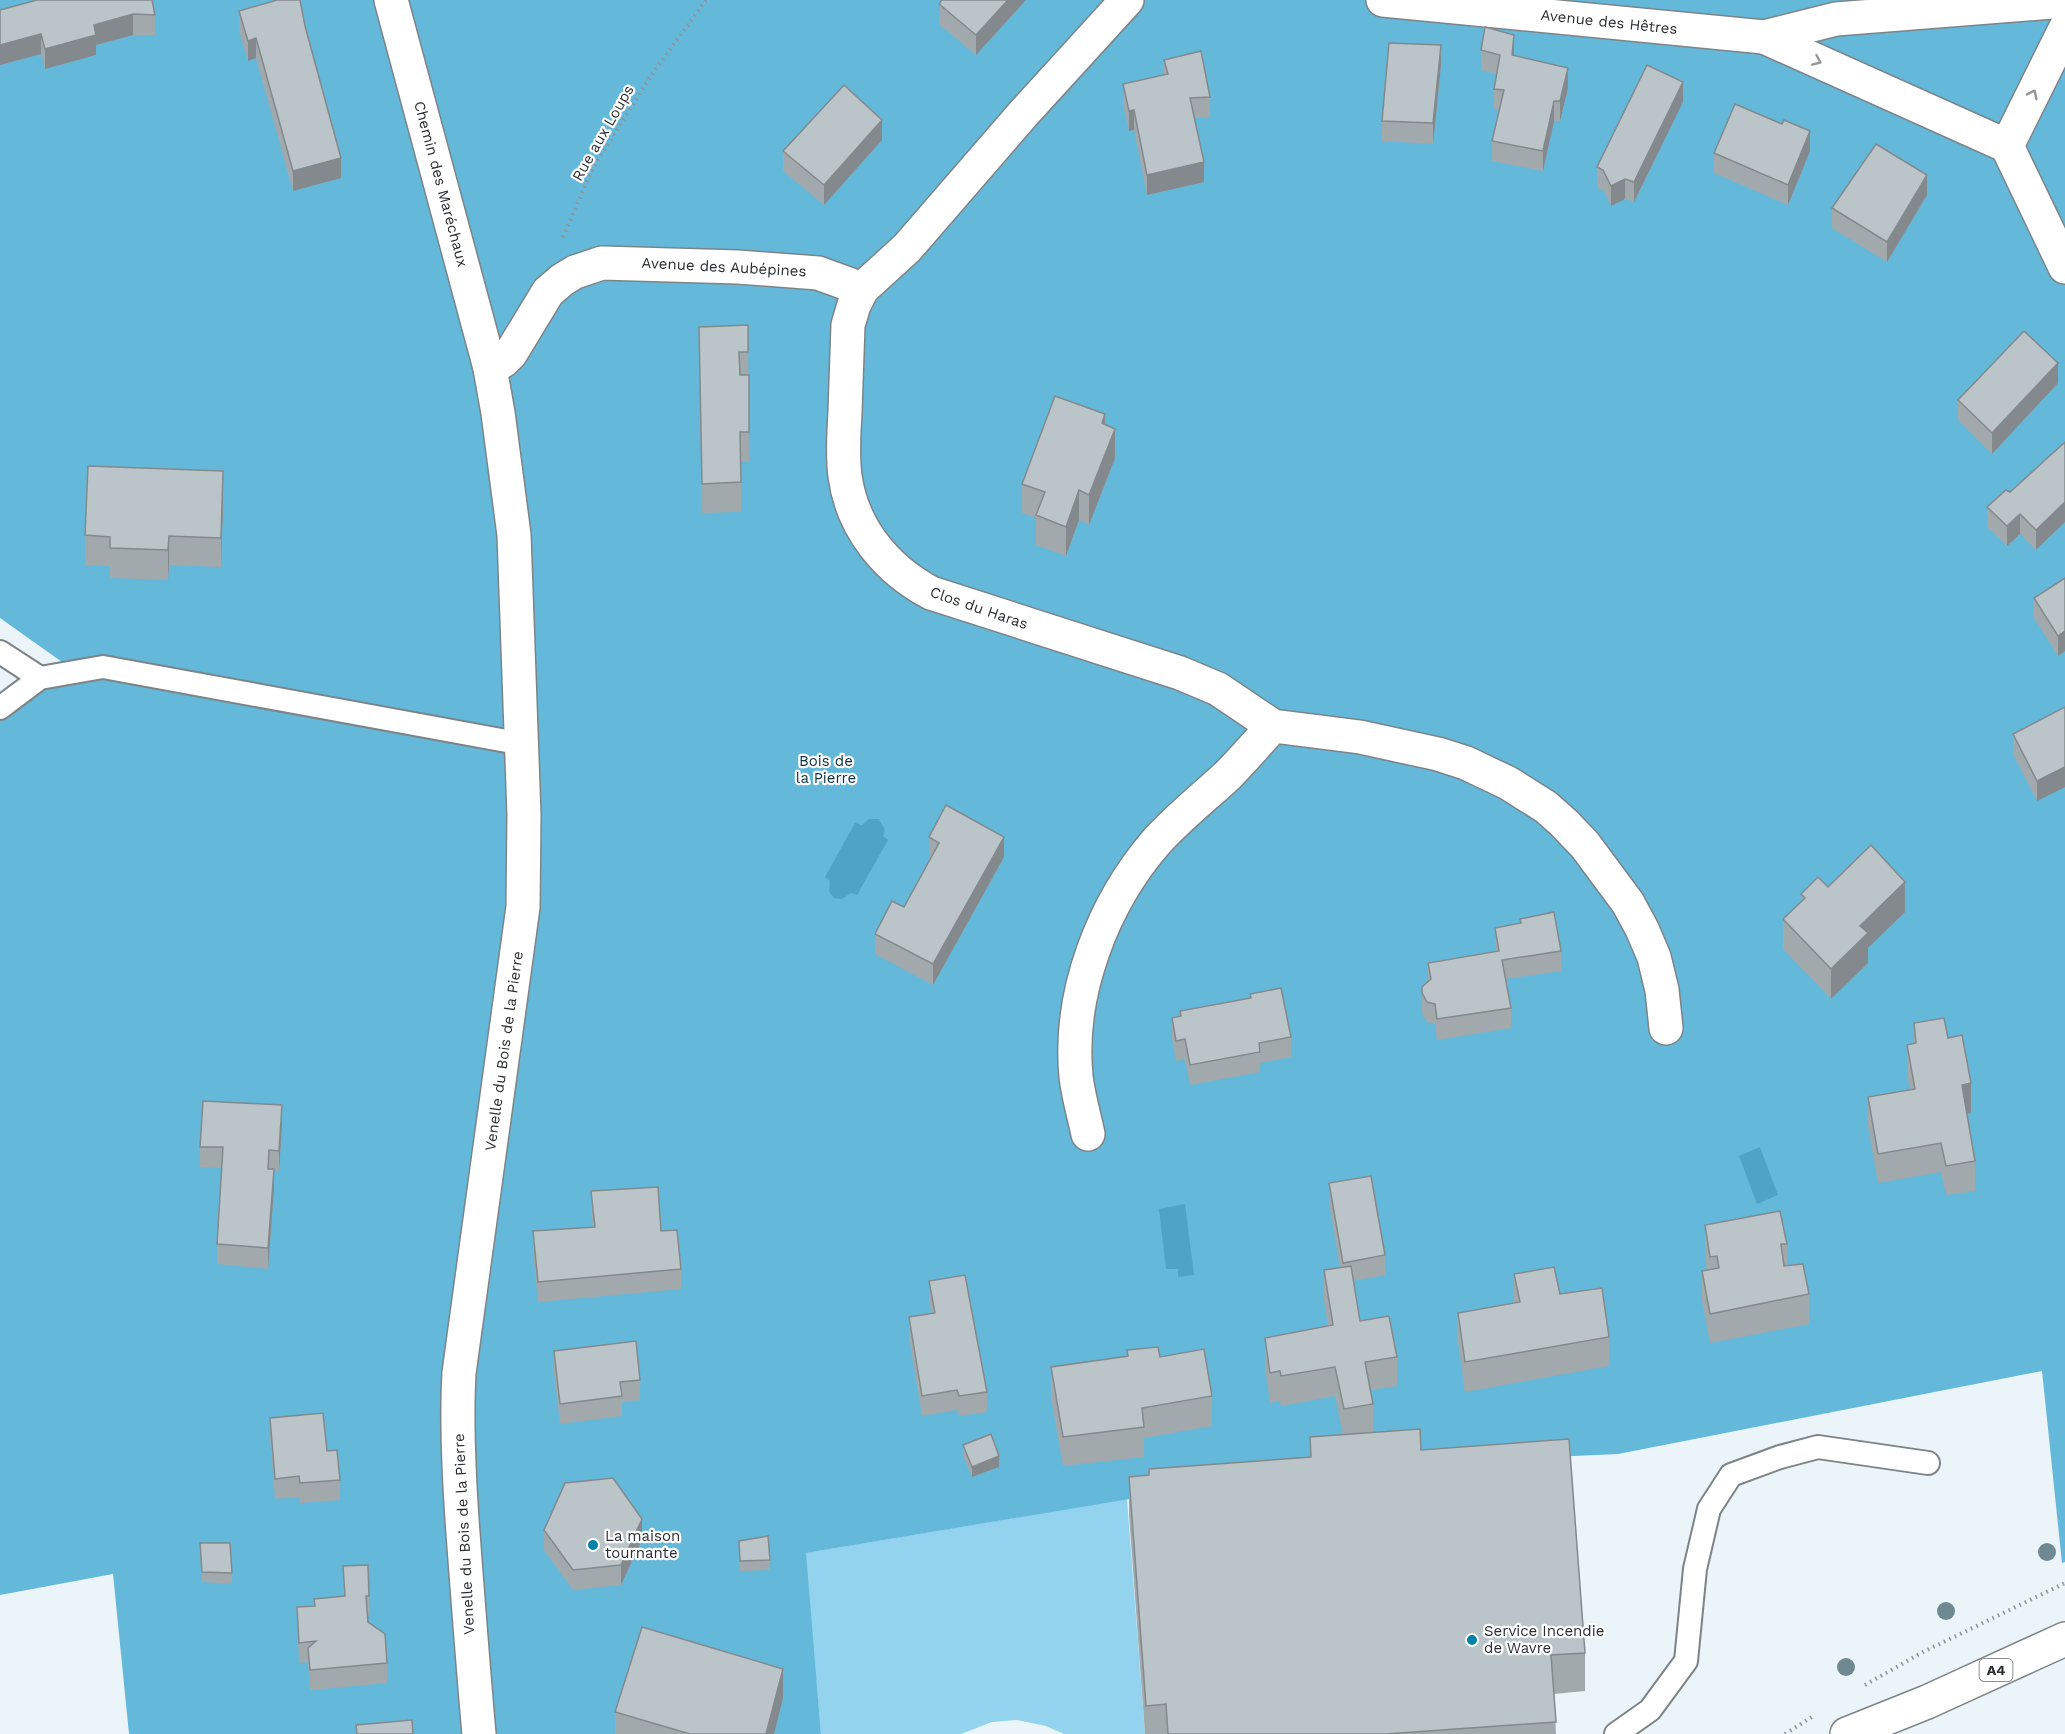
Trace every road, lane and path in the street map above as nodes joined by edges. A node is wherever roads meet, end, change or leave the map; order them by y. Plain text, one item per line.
1 (391, 0) edge
2 (706, 0) edge
3 (1127, 0) edge
4 (1383, 0) edge
5 (2065, 1) edge
6 (2065, 29) edge
7 (1764, 38) junction
8 (2007, 146) junction
9 (2065, 267) edge
10 (862, 289) junction
11 (548, 292) junction
12 (490, 368) junction
13 (0, 652) edge
14 (40, 678) junction
15 (0, 708) edge
16 (1273, 726) junction
17 (523, 744) junction
18 (1666, 1028) dead end
19 (1088, 1134) dead end
20 (1928, 1463) dead end
21 (2065, 1583) edge
22 (2065, 1639) edge
23 (1863, 1686) dead end
24 (1927, 1702) junction
25 (1825, 1710) dead end
26 (479, 1734) edge
27 (1616, 1734) edge
28 (1785, 1734) edge
29 (1847, 1734) edge
30 (1892, 1734) edge

1 - 12 main road, Chemin des Maréchaux
2 - 11 path, Rue aux Loups
3 - 10 main road
4 - 7 main road, Avenue des Hêtres
5 - 7 main road, Avenue des Hêtres
8 -> 6 main road
7 -> 8 main road, Avenue des Hêtres
8 - 9 main road
10 - 11 main road, Avenue des Aubépines
10 - 16 main road, Clos du Haras
11 - 12 main road, Avenue des Aubépines
12 - 17 main road, Venelle du Bois de la Pierre
13 - 14 lane
14 - 15 lane
14 - 17 lane
16 - 18 main road, Clos du Haras
16 - 19 main road
17 - 26 main road, Venelle du Bois de la Pierre
20 - 27 lane
21 - 23 path
22 - 24 main road, A4
24 - 29 main road, A4
24 - 30 main road, A4
25 - 28 path

